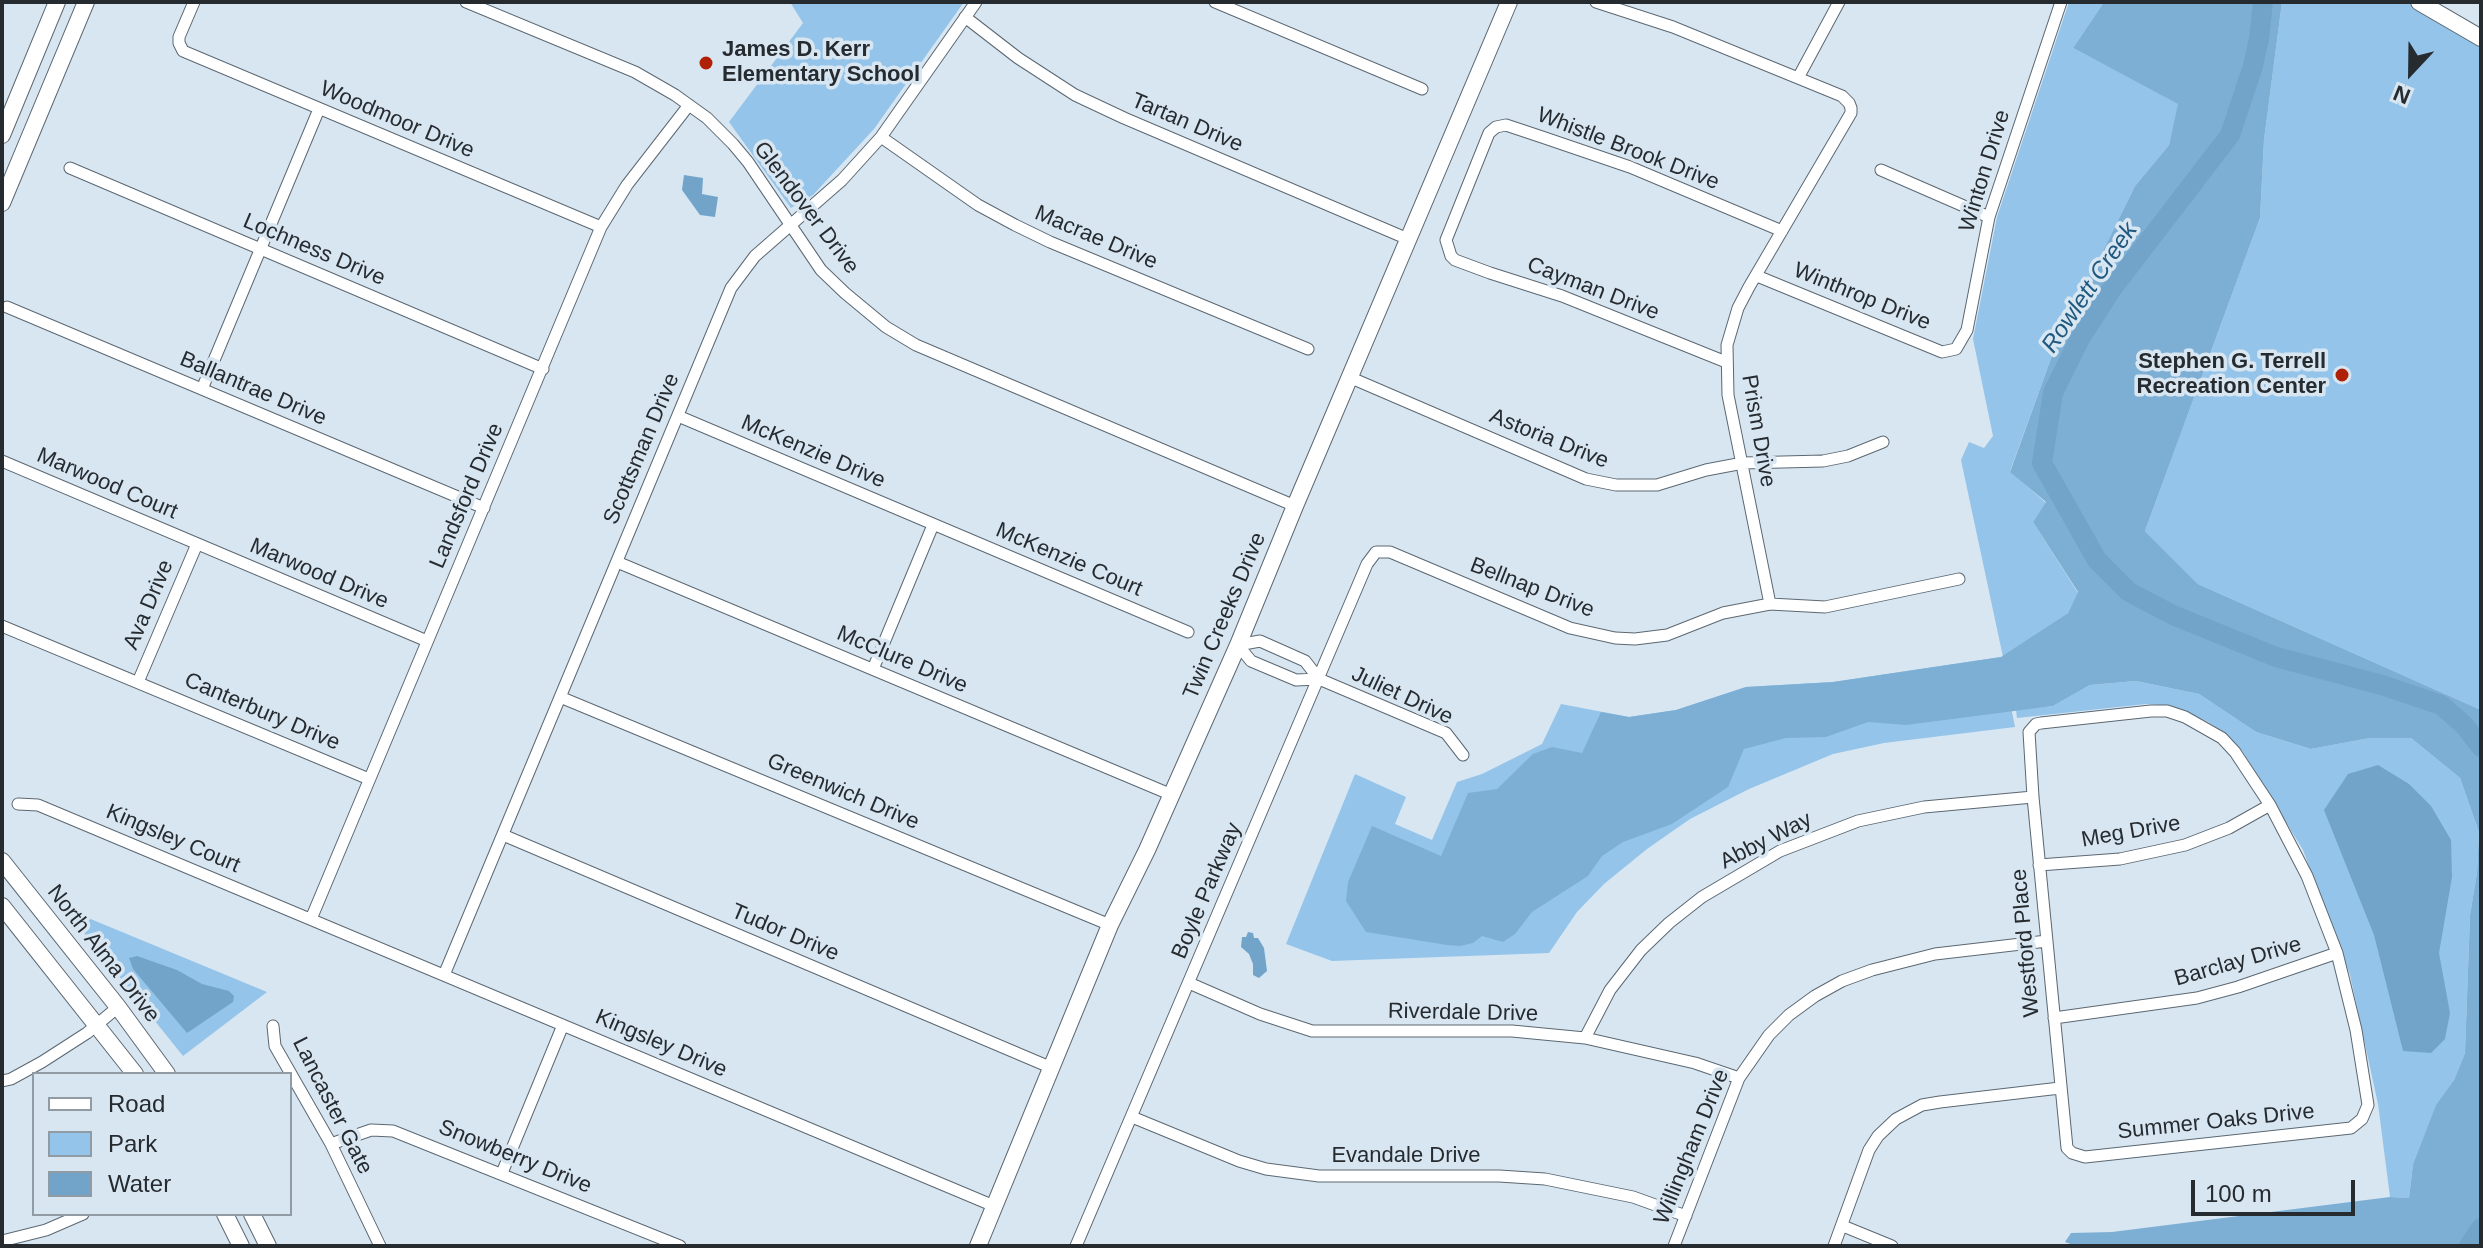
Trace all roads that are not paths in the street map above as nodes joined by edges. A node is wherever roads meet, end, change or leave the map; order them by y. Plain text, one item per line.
1 (57, 2) edge
2 (86, 2) edge
3 (194, 2) edge
4 (466, 2) edge
5 (976, 2) edge
6 (1215, 2) edge
7 (1509, 2) edge
8 (1596, 2) edge
9 (1839, 2) edge
10 (2061, 2) edge
11 (2419, 2) edge
12 (965, 17) junction
13 (2481, 38) edge
14 (1798, 78) junction
15 (1422, 89) dead end
16 (689, 105) junction
17 (319, 109) junction
18 (2, 135) edge
19 (881, 137) junction
20 (70, 168) dead end
21 (1881, 170) dead end
22 (2, 203) edge
23 (1989, 217) junction
24 (790, 225) junction
25 (601, 227) junction
26 (1782, 231) junction
27 (1408, 239) junction
28 (260, 249) junction
29 (1448, 251) joint
30 (1757, 276) junction
31 (7, 307) dead end
32 (1308, 349) dead end
33 (1952, 352) joint
34 (1726, 362) junction
35 (543, 369) junction
36 (1349, 377) junction
37 (202, 389) junction
38 (678, 416) junction
39 (1883, 442) dead end
40 (2, 461) edge
41 (1743, 463) junction
42 (1295, 506) junction
43 (484, 508) junction
44 (933, 525) junction
45 (197, 544) junction
46 (1376, 552) joint
47 (617, 562) junction
48 (1959, 579) dead end
49 (1770, 604) junction
50 (2, 626) edge
51 (1188, 632) dead end
52 (427, 641) junction
53 (1238, 645) junction
54 (873, 669) junction
55 (1319, 679) junction
56 (138, 682) junction
57 (560, 697) junction
58 (1463, 755) dead end
59 (369, 779) junction
60 (1172, 795) junction
61 (2033, 797) junction
62 (18, 804) dead end
63 (2270, 805) junction
64 (503, 835) junction
65 (2, 861) edge
66 (2039, 865) junction
67 (2, 906) edge
68 (311, 919) junction
69 (1110, 925) junction
70 (2047, 941) junction
71 (2337, 953) junction
72 (444, 975) junction
73 (1189, 983) junction
74 (118, 1007) junction
75 (2054, 1018) junction
76 (96, 1025) junction
77 (563, 1025) junction
78 (273, 1026) dead end
79 (1585, 1038) junction
80 (1052, 1068) junction
81 (133, 1072) edge
82 (166, 1072) edge
83 (290, 1072) edge
84 (292, 1076) edge
85 (1739, 1078) junction
86 (2, 1081) edge
87 (2060, 1088) junction
88 (1132, 1117) junction
89 (331, 1144) junction
90 (2072, 1153) joint
91 (502, 1173) junction
92 (994, 1206) junction
93 (78, 1216) edge
94 (226, 1216) edge
95 (253, 1216) edge
96 (1686, 1216) junction
97 (1843, 1226) junction
98 (2, 1241) edge
99 (241, 1246) edge
100 (268, 1246) edge
101 (380, 1246) edge
102 (680, 1246) edge
103 (978, 1246) edge
104 (1076, 1246) edge
105 (1674, 1246) edge
106 (1834, 1246) edge
107 (1892, 1246) edge

1 - 18 street
2 - 22 street
3 - 17 street, Woodmoor Drive
4 - 16 street, Glendover Drive
5 - 12 street, Scottsman Drive
6 - 15 street
7 - 27 street, Twin Creeks Drive
8 - 14 street
9 - 14 street
10 - 23 street, Winton Drive
11 - 13 street
12 - 19 street, Scottsman Drive
12 - 27 street, Tartan Drive
14 - 26 street, Prism Drive
16 - 24 street, Glendover Drive
16 - 25 street, Landsford Drive
17 - 25 street, Woodmoor Drive
17 - 28 street
19 - 24 street, Scottsman Drive
19 - 32 street, Macrae Drive
20 - 28 street, Lochness Drive
21 - 23 street
23 - 33 street, Winton Drive
24 - 38 street, Scottsman Drive
24 - 42 street, Glendover Drive
25 - 35 street, Landsford Drive
26 - 29 street, Whistle Brook Drive
26 - 30 street, Prism Drive
27 - 36 street, Twin Creeks Drive
28 - 35 street, Lochness Drive
28 - 37 street
29 - 34 street, Cayman Drive
30 - 33 street, Winthrop Drive
30 - 34 street, Prism Drive
31 - 37 street, Ballantrae Drive
34 - 41 street, Prism Drive
35 - 43 street, Landsford Drive
36 - 41 street, Astoria Drive
36 - 42 street, Twin Creeks Drive
37 - 43 street, Ballantrae Drive
38 - 44 street, McKenzie Drive
38 - 47 street, Scottsman Drive
39 - 41 street, Astoria Drive
40 - 45 street, Marwood Court
41 - 49 street, Prism Drive
42 - 53 street, Twin Creeks Drive
43 - 52 street, Landsford Drive
44 - 51 street, McKenzie Court
44 - 54 street
45 - 52 street, Marwood Drive
45 - 56 street, Ava Drive
46 - 49 street, Bellnap Drive
46 - 55 street, Boyle Parkway
47 - 54 street, McClure Drive
47 - 57 street, Scottsman Drive
48 - 49 street, Bellnap Drive
50 - 56 street, Canterbury Drive
52 - 59 street, Landsford Drive
53 - 55 street, Juliet Drive
53 - 55 street, Juliet Drive
53 - 60 street, Twin Creeks Drive
54 - 60 street, McClure Drive
55 - 58 street, Juliet Drive
55 - 73 street, Boyle Parkway
56 - 59 street, Canterbury Drive
57 - 64 street, Scottsman Drive
57 - 69 street, Greenwich Drive
59 - 68 street, Landsford Drive
60 - 69 street, Twin Creeks Drive
61 - 63 street, Westford Place
61 - 66 street, Westford Place
61 - 79 street, Abby Way
62 - 68 street, Kingsley Court
63 - 66 street, Meg Drive
63 - 71 street
64 - 72 street, Scottsman Drive
64 - 80 street, Tudor Drive
65 - 74 street, North Alma Drive
66 - 70 street, Westford Place
67 - 76 street
68 - 72 street, Kingsley Drive
69 - 80 street, Twin Creeks Drive
70 - 75 street, Westford Place
70 - 85 street, Willingham Drive
71 - 75 street, Barclay Drive
71 - 90 street, Summer Oaks Drive
72 - 77 street, Kingsley Drive
73 - 79 street, Riverdale Drive
73 - 88 street, Boyle Parkway
74 - 76 street
74 - 82 street, North Alma Drive
75 - 87 street, Westford Place
76 - 81 street
76 - 86 street
77 - 91 street
77 - 92 street, Kingsley Drive
78 - 83 street, Lancaster Gate
79 - 85 street, Riverdale Drive
80 - 92 street, Twin Creeks Drive
84 - 89 street, Lancaster Gate
85 - 96 street, Willingham Drive
87 - 90 street, Westford Place
87 - 97 street
88 - 96 street, Evandale Drive
88 - 104 street, Boyle Parkway
89 - 91 street, Snowberry Drive
89 - 101 street, Lancaster Gate
91 - 102 street, Snowberry Drive
92 - 103 street, Twin Creeks Drive
93 - 98 street
94 - 99 street
95 - 100 street
96 - 105 street, Willingham Drive
97 - 106 street
97 - 107 street

